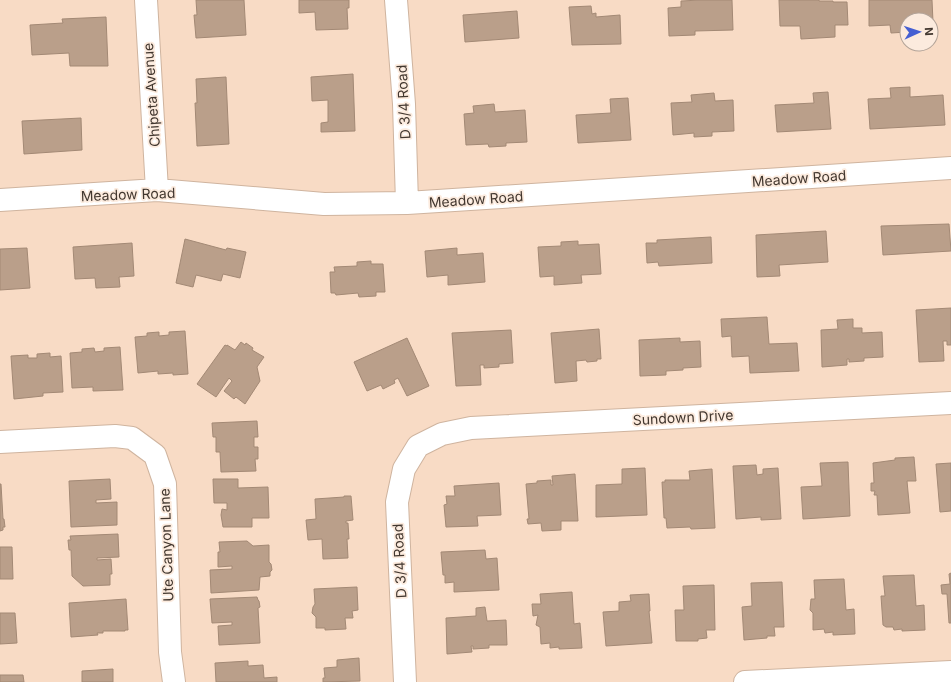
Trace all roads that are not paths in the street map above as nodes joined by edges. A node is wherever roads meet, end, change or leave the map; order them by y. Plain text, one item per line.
1 (146, 0) edge
2 (396, 0) edge
3 (951, 168) edge
4 (157, 190) junction
5 (0, 200) edge
6 (407, 203) junction
7 (951, 403) edge
8 (0, 442) edge
9 (418, 446) joint
10 (951, 672) edge
11 (174, 682) edge
12 (405, 682) edge
13 (745, 682) edge

1 - 4 street, Chipeta Avenue
2 - 6 street, D 3/4 Road
3 - 6 street, Meadow Road
4 - 5 street, Meadow Road
4 - 6 street, Meadow Road
7 - 9 street, Sundown Drive
8 - 11 street, Ute Canyon Lane
9 - 12 street, D 3/4 Road
10 - 13 street

